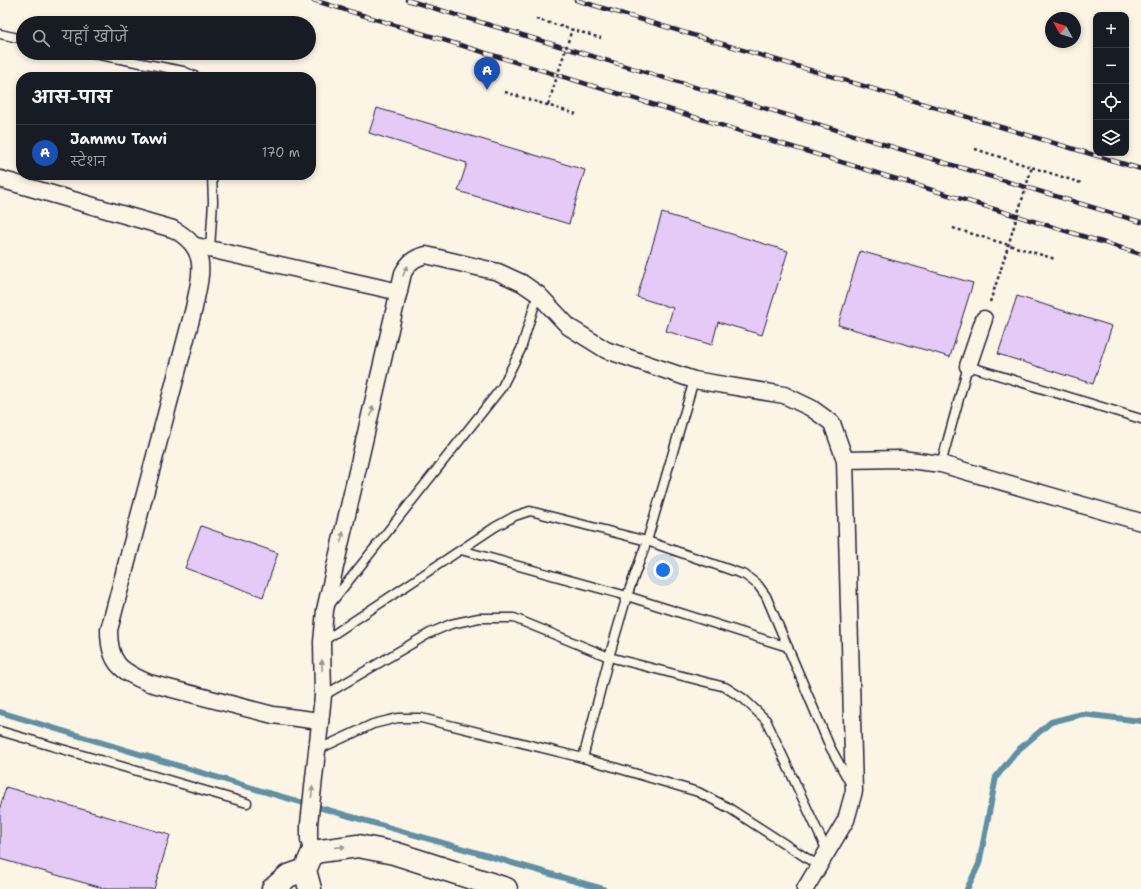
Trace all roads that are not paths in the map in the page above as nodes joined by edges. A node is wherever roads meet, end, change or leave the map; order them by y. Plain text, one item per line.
1 (0, 34) edge
2 (16, 37) edge
3 (126, 60) edge
4 (185, 72) edge
5 (0, 179) edge
6 (212, 180) edge
7 (203, 248) junction
8 (399, 292) junction
9 (538, 294) junction
10 (984, 319) road end
11 (968, 366) junction
12 (694, 380) junction
13 (1141, 419) edge
14 (845, 460) junction
15 (941, 464) junction
16 (1140, 522) edge
17 (647, 541) junction
18 (462, 550) junction
19 (627, 596) junction
20 (325, 610) junction
21 (322, 642) junction
22 (788, 647) junction
23 (609, 657) junction
24 (322, 696) junction
25 (320, 721) junction
26 (0, 731) edge
27 (316, 755) junction
28 (583, 758) junction
29 (854, 791) junction
30 (247, 803) dead end
31 (827, 851) junction
32 (819, 866) junction
33 (310, 870) edge
34 (273, 889) edge
35 (506, 889) edge
36 (805, 889) edge

1 - 2 lane
3 - 4 lane
5 - 7 street
6 - 7 lane
7 - 8 street
7 - 25 street
8 -> 9 street
20 -> 8 street
9 - 12 street
9 - 20 lane
10 - 11 street
11 - 13 lane
11 - 15 lane
12 - 14 street
12 - 17 lane
14 - 15 street
14 - 29 street
15 - 16 street
17 - 18 lane
17 - 19 lane
17 - 22 lane
18 - 19 lane
18 - 21 lane
19 - 22 lane
19 - 23 lane
20 - 21 street
24 -> 21 street
22 - 29 lane
23 - 24 lane
23 - 28 lane
23 - 31 lane
24 - 25 street
25 - 27 street
26 - 30 lane
27 - 28 lane
33 -> 27 street
28 - 32 lane
29 - 31 street
31 - 32 street
32 - 36 street
33 - 34 main road
33 -> 35 main road

